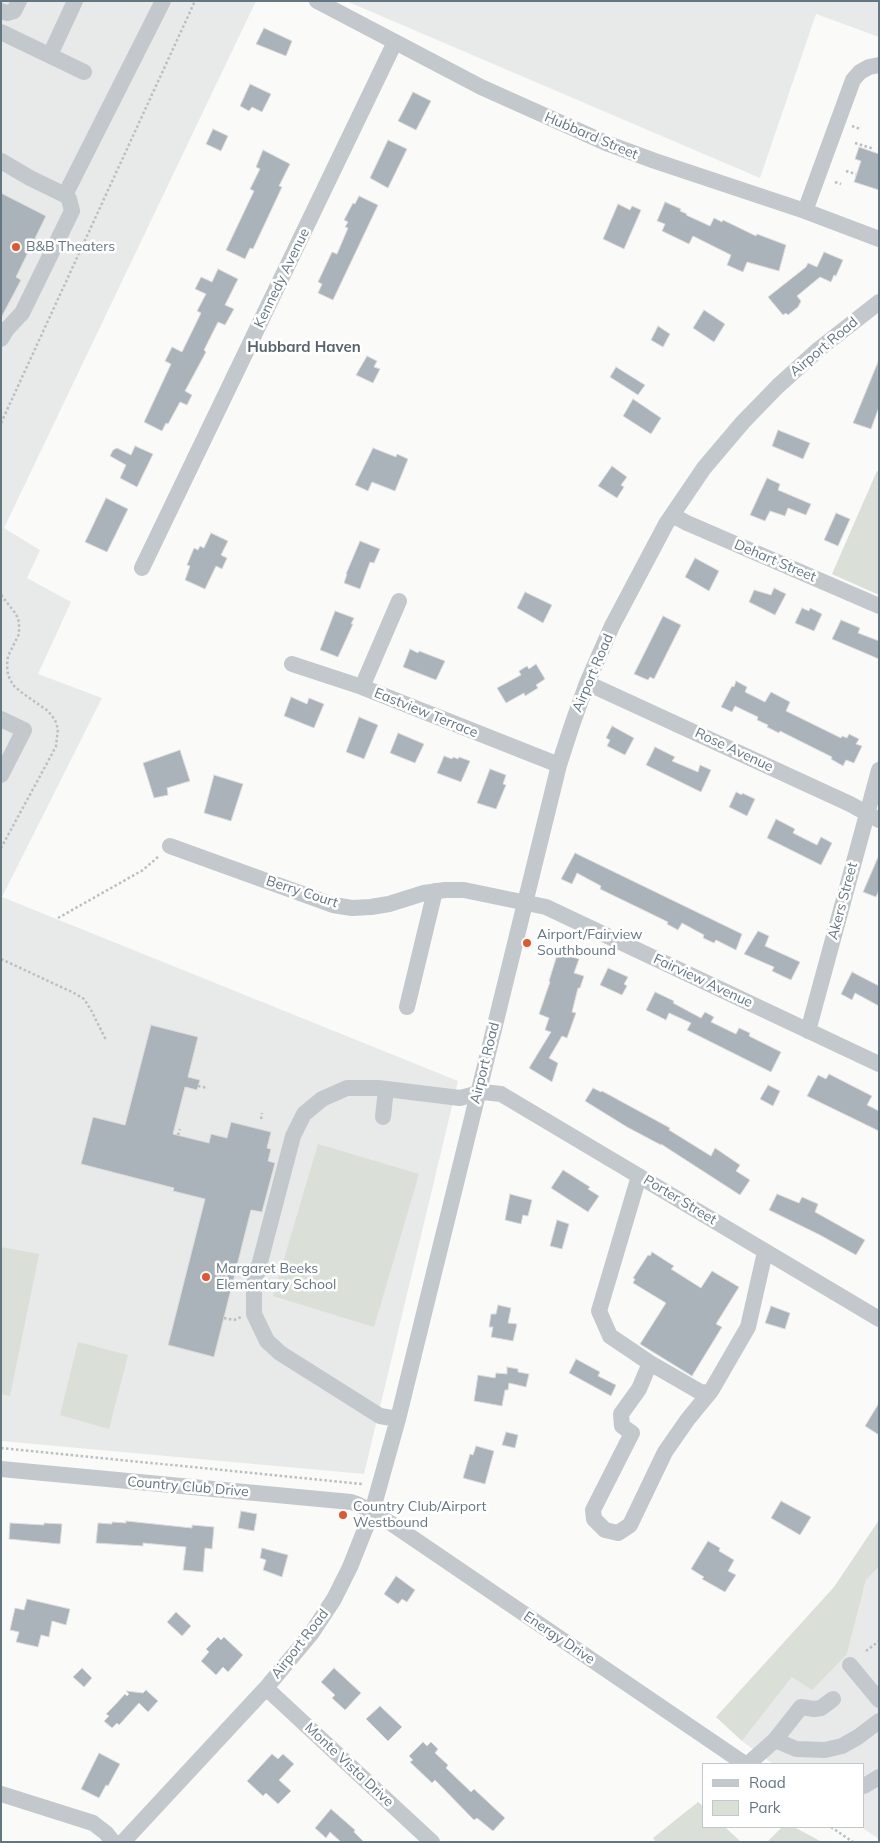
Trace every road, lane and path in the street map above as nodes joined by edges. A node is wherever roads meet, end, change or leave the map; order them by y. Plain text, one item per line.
1 (19, 1) edge
2 (75, 1) edge
3 (163, 1) edge
4 (195, 1) edge
5 (317, 1) edge
6 (1, 11) edge
7 (1, 32) edge
8 (396, 42) junction
9 (50, 55) junction
10 (879, 65) edge
11 (84, 72) dead end
12 (855, 143) dead end
13 (874, 149) dead end
14 (1, 161) edge
15 (846, 171) dead end
16 (856, 174) dead end
17 (835, 182) dead end
18 (841, 184) dead end
19 (64, 195) junction
20 (805, 211) junction
21 (879, 239) edge
22 (879, 302) edge
23 (3, 331) edge
24 (1, 423) edge
25 (672, 515) junction
26 (142, 568) dead end
27 (399, 601) dead end
28 (879, 606) edge
29 (292, 664) dead end
30 (587, 683) junction
31 (362, 687) junction
32 (1, 719) edge
33 (559, 765) junction
34 (879, 770) edge
35 (1, 775) edge
36 (873, 817) edge
37 (170, 846) joint
38 (435, 891) junction
39 (525, 902) junction
40 (58, 918) dead end
41 (1, 959) edge
42 (407, 1007) dead end
43 (808, 1031) junction
44 (106, 1040) dead end
45 (879, 1064) edge
46 (198, 1086) dead end
47 (208, 1088) dead end
48 (386, 1089) junction
49 (478, 1093) junction
50 (262, 1113) dead end
51 (383, 1117) dead end
52 (261, 1119) dead end
53 (180, 1129) dead end
54 (178, 1136) dead end
55 (639, 1176) junction
56 (765, 1252) junction
57 (244, 1316) dead end
58 (224, 1318) dead end
59 (879, 1319) edge
60 (650, 1363) junction
61 (711, 1391) junction
62 (398, 1419) junction
63 (1, 1448) edge
64 (1, 1469) edge
65 (362, 1484) dead end
66 (372, 1512) junction
67 (879, 1641) edge
68 (866, 1651) dead end
69 (850, 1665) dead end
70 (266, 1688) junction
71 (833, 1699) dead end
72 (879, 1700) edge
73 (879, 1721) edge
74 (776, 1740) junction
75 (746, 1763) edge
76 (748, 1763) edge
77 (879, 1777) edge
78 (865, 1785) edge
79 (1, 1794) edge
80 (832, 1828) edge
81 (113, 1842) edge
82 (123, 1842) edge
83 (432, 1842) edge
84 (853, 1842) edge

1 - 6 street
2 - 9 street
3 - 19 street
4 - 24 path
5 - 8 street, Hubbard Street
7 - 9 street
8 - 20 street, Hubbard Street
8 - 26 street, Kennedy Avenue
9 - 11 street
10 - 20 street
12 - 13 path
14 - 19 street
15 - 16 path
17 - 18 path
19 - 23 street
20 - 21 street, Hubbard Street
22 - 25 street, Airport Road
25 - 28 street, Dehart Street
25 - 30 street, Airport Road
27 - 31 street
29 - 31 street, Eastview Terrace
30 - 33 street, Airport Road
30 - 36 street, Rose Avenue
31 - 33 street, Eastview Terrace
32 - 35 street
33 - 39 street, Airport Road
34 - 36 street, Akers Street
36 - 43 street, Akers Street
37 - 38 street, Berry Court
37 - 40 path
38 - 39 street, Berry Court
38 - 42 street
39 - 43 street, Fairview Avenue
39 - 49 street, Airport Road
41 - 44 path
43 - 45 street, Fairview Avenue
46 - 47 path
48 - 49 street, Porter Street
48 - 51 street
48 - 62 street, Porter Street
49 - 55 street, Porter Street
49 - 62 street, Airport Road
50 - 52 path
53 - 54 path
55 - 56 street, Porter Street
55 - 60 street
56 - 59 street, Porter Street
56 - 61 street
57 - 58 path
60 - 61 street
60 - 61 street
62 - 66 street, Airport Road
63 - 65 path
64 - 66 street, Country Club Drive
66 - 70 street, Airport Road
66 - 75 street, Energy Drive
67 - 68 path
69 - 72 street
70 - 82 street, Airport Road
70 - 83 street, Monte Vista Drive
71 - 74 street
73 - 74 street
74 - 76 street
77 - 78 street
79 - 81 street
80 - 84 path

